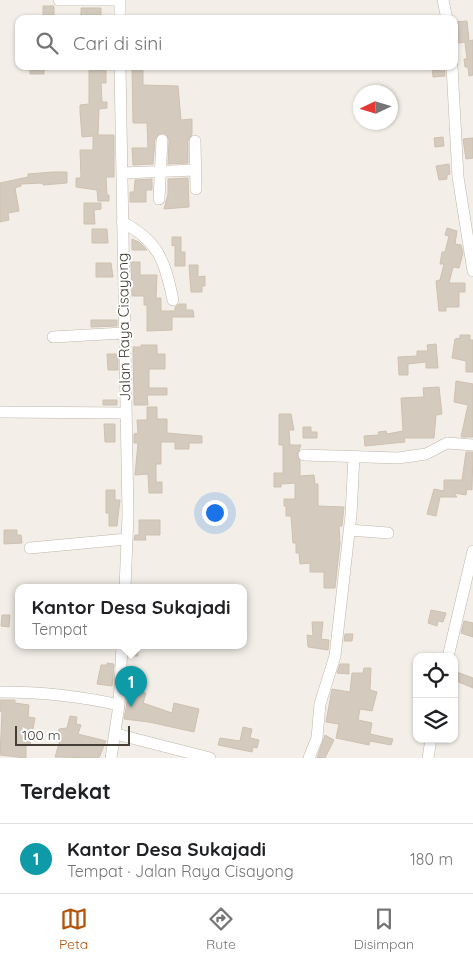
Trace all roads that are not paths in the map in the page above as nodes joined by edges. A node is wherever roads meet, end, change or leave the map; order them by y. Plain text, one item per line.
1 (59, 0) edge
2 (120, 0) edge
3 (443, 0) edge
4 (120, 15) edge
5 (446, 15) edge
6 (120, 70) edge
7 (452, 70) edge
8 (162, 140) dead end
9 (196, 141) dead end
10 (195, 170) junction
11 (159, 171) junction
12 (123, 173) junction
13 (196, 189) dead end
14 (159, 199) dead end
15 (122, 222) junction
16 (473, 271) edge
17 (173, 300) dead end
18 (123, 333) junction
19 (53, 337) dead end
20 (0, 412) edge
21 (125, 413) junction
22 (473, 445) edge
23 (304, 455) dead end
24 (354, 456) junction
25 (350, 530) junction
26 (388, 533) dead end
27 (127, 539) junction
28 (30, 548) dead end
29 (473, 551) edge
30 (124, 584) edge
31 (122, 649) edge
32 (449, 653) edge
33 (0, 692) edge
34 (119, 705) junction
35 (116, 734) junction
36 (430, 743) edge
37 (111, 758) edge
38 (210, 758) edge
39 (310, 758) edge
40 (428, 758) edge

1 - 2 street
2 - 4 street
3 - 5 street
6 - 12 street, Jalan Raya Cisayong
7 - 16 street
8 - 11 street
9 - 10 street
10 - 11 street
10 - 13 street
11 - 12 street
11 - 14 street
12 - 15 street, Jalan Raya Cisayong
15 - 17 street
15 - 18 street, Jalan Raya Cisayong
18 - 19 street
18 - 21 street, Jalan Raya Cisayong
20 - 21 street
21 - 27 street, Jalan Raya Cisayong
22 - 24 street
23 - 24 street
24 - 25 street
25 - 26 street
25 - 39 street
27 - 28 street
27 - 30 street, Jalan Raya Cisayong
29 - 32 street
31 - 34 street
33 - 34 street
34 - 35 street
35 - 37 street
35 - 38 street
36 - 40 street

